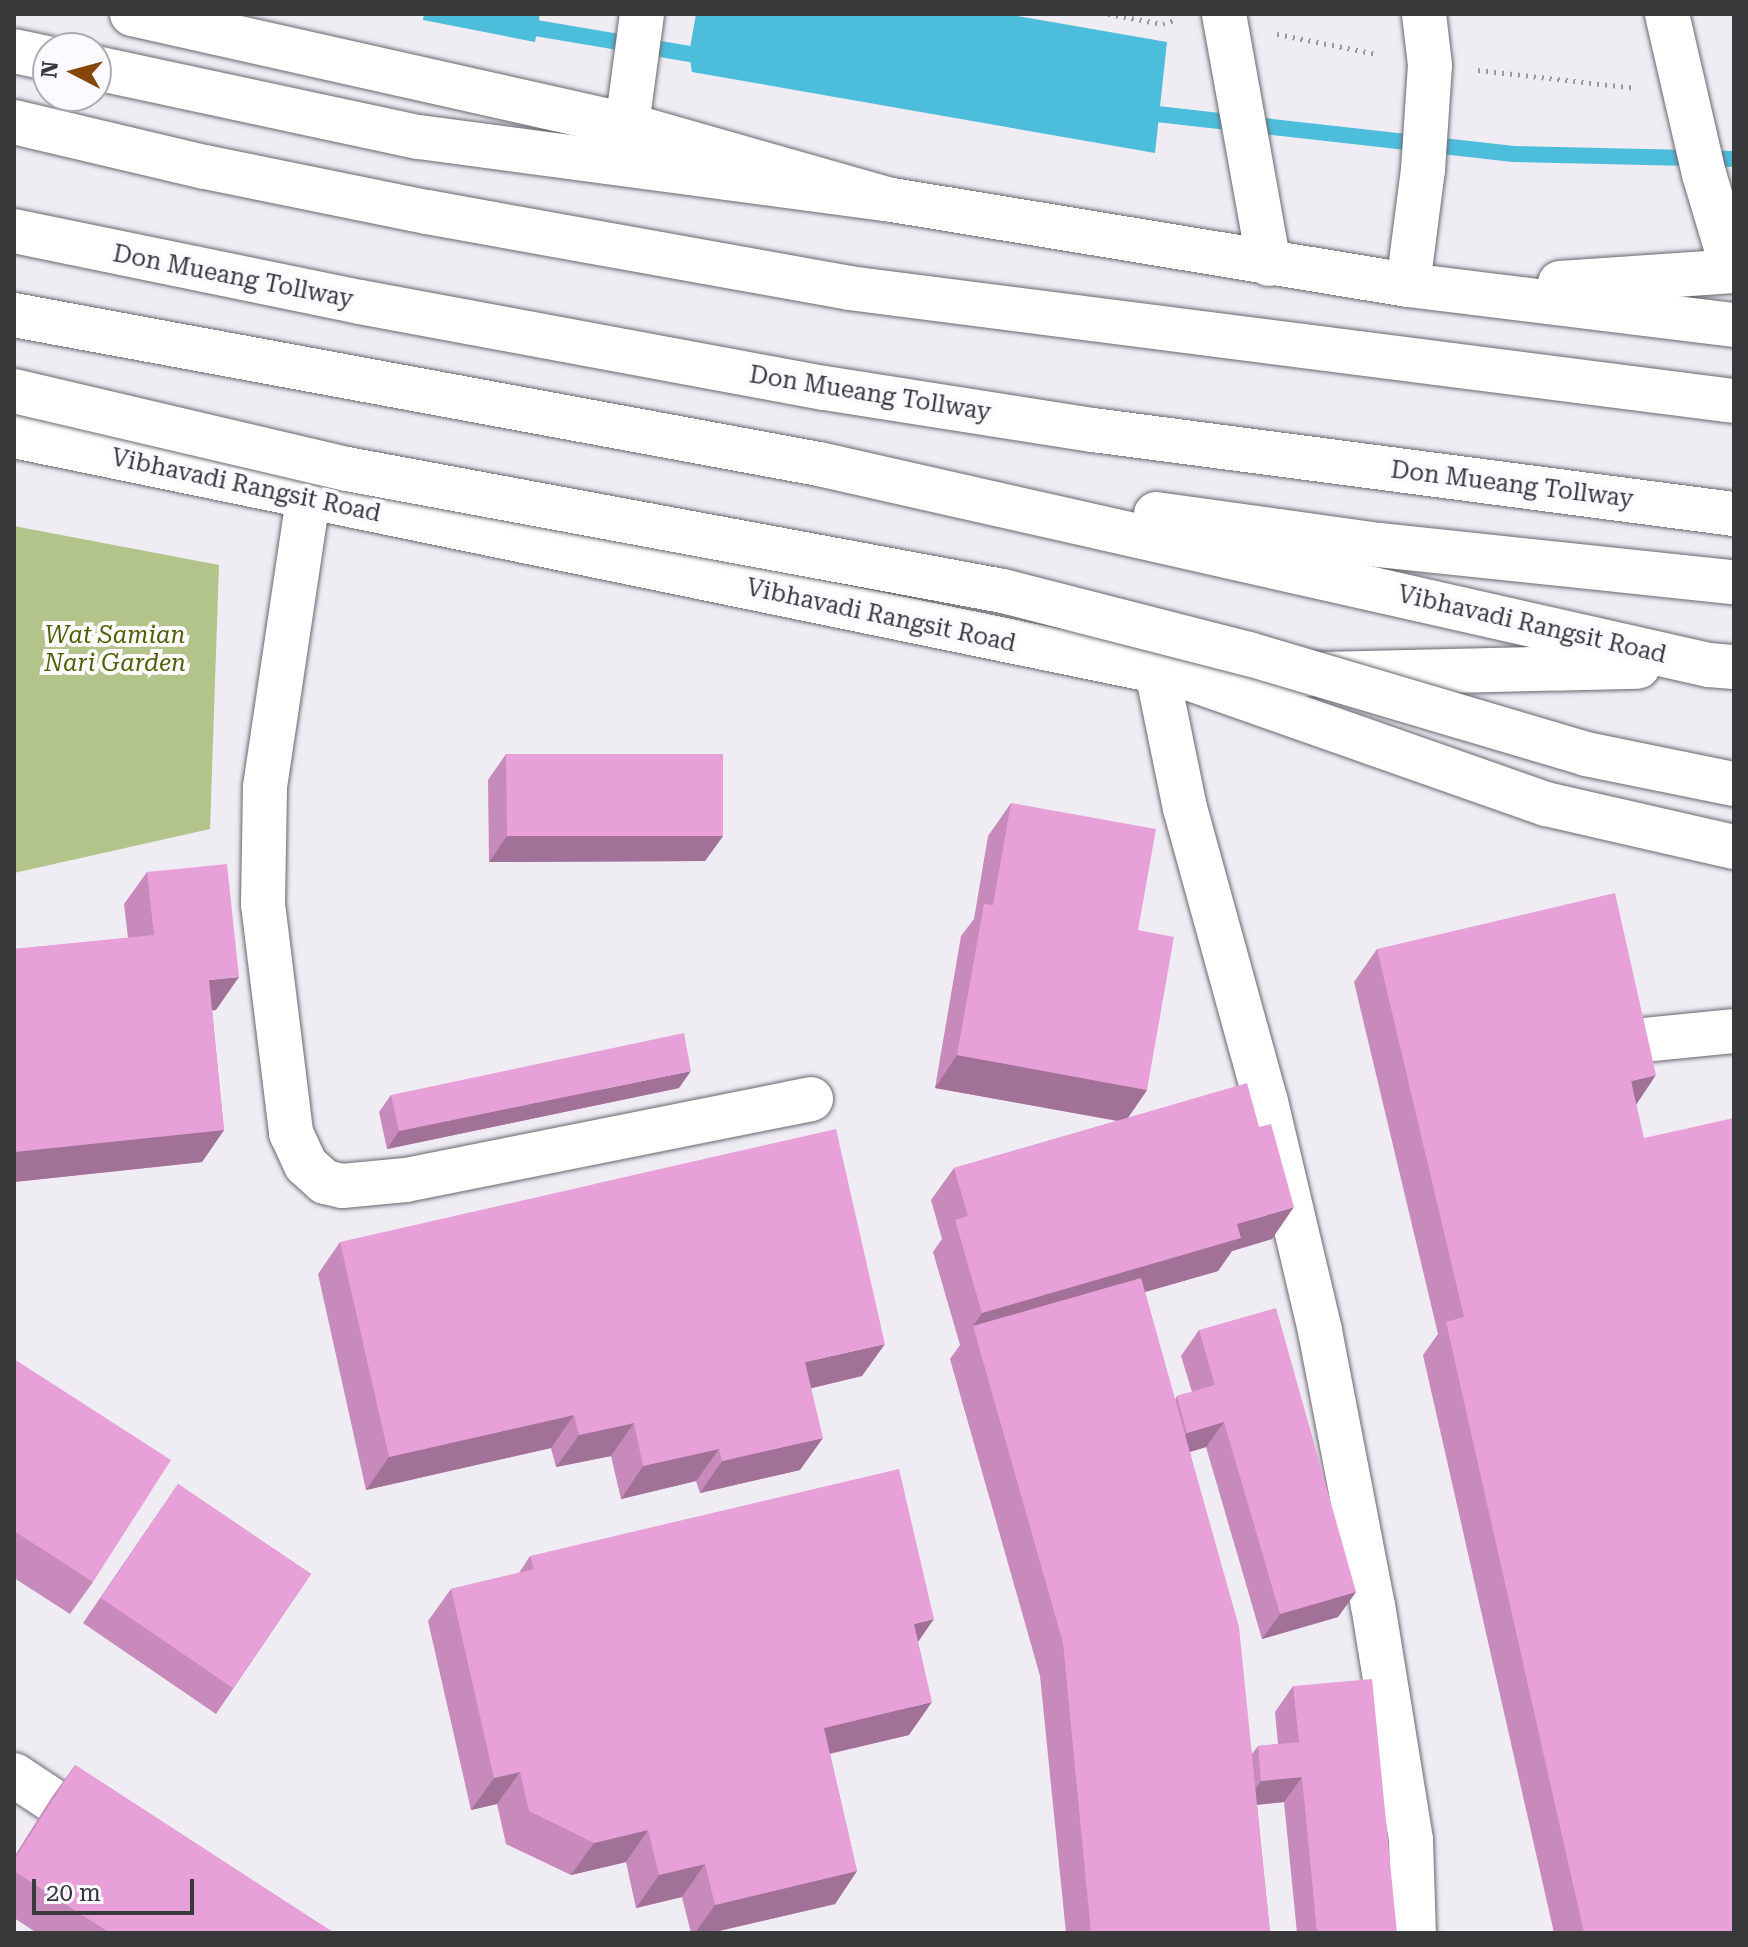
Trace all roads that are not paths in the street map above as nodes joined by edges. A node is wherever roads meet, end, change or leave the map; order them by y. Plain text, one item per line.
1 (132, 14) edge
2 (1424, 14) edge
3 (1667, 14) edge
4 (1212, 18) edge
5 (207, 22) edge
6 (640, 35) edge
7 (112, 71) edge
8 (14, 122) edge
9 (627, 125) junction
10 (886, 199) junction
11 (14, 231) edge
12 (1269, 264) junction
13 (1734, 271) edge
14 (1423, 287) junction
15 (14, 303) edge
16 (14, 315) edge
17 (1734, 325) edge
18 (14, 391) edge
19 (1734, 401) edge
20 (14, 436) edge
21 (308, 499) junction
22 (1734, 514) edge
23 (1734, 582) edge
24 (1721, 666) edge
25 (1168, 686) junction
26 (1734, 784) edge
27 (1734, 847) edge
28 (1734, 1031) edge
29 (1634, 1041) edge
30 (811, 1099) dead end
31 (14, 1775) edge
32 (133, 1854) edge
33 (1414, 1933) edge

1 - 5 main road
2 - 14 main road
3 - 13 main road
4 - 12 main road
5 - 9 main road
6 - 9 main road
7 - 10 main road
8 - 19 main road
9 - 10 main road
10 - 12 main road
11 - 22 main road, Don Mueang Tollway
12 - 14 main road
13 - 14 main road
14 - 17 main road
15 - 23 main road
16 - 24 main road, Vibhavadi Rangsit Road
18 - 26 main road, bridge
20 - 21 main road, Vibhavadi Rangsit Road
21 - 25 main road, Vibhavadi Rangsit Road
21 - 30 main road
24 - 25 main road
25 - 27 main road, Vibhavadi Rangsit Road
25 - 33 main road
28 - 29 main road
31 - 32 main road

